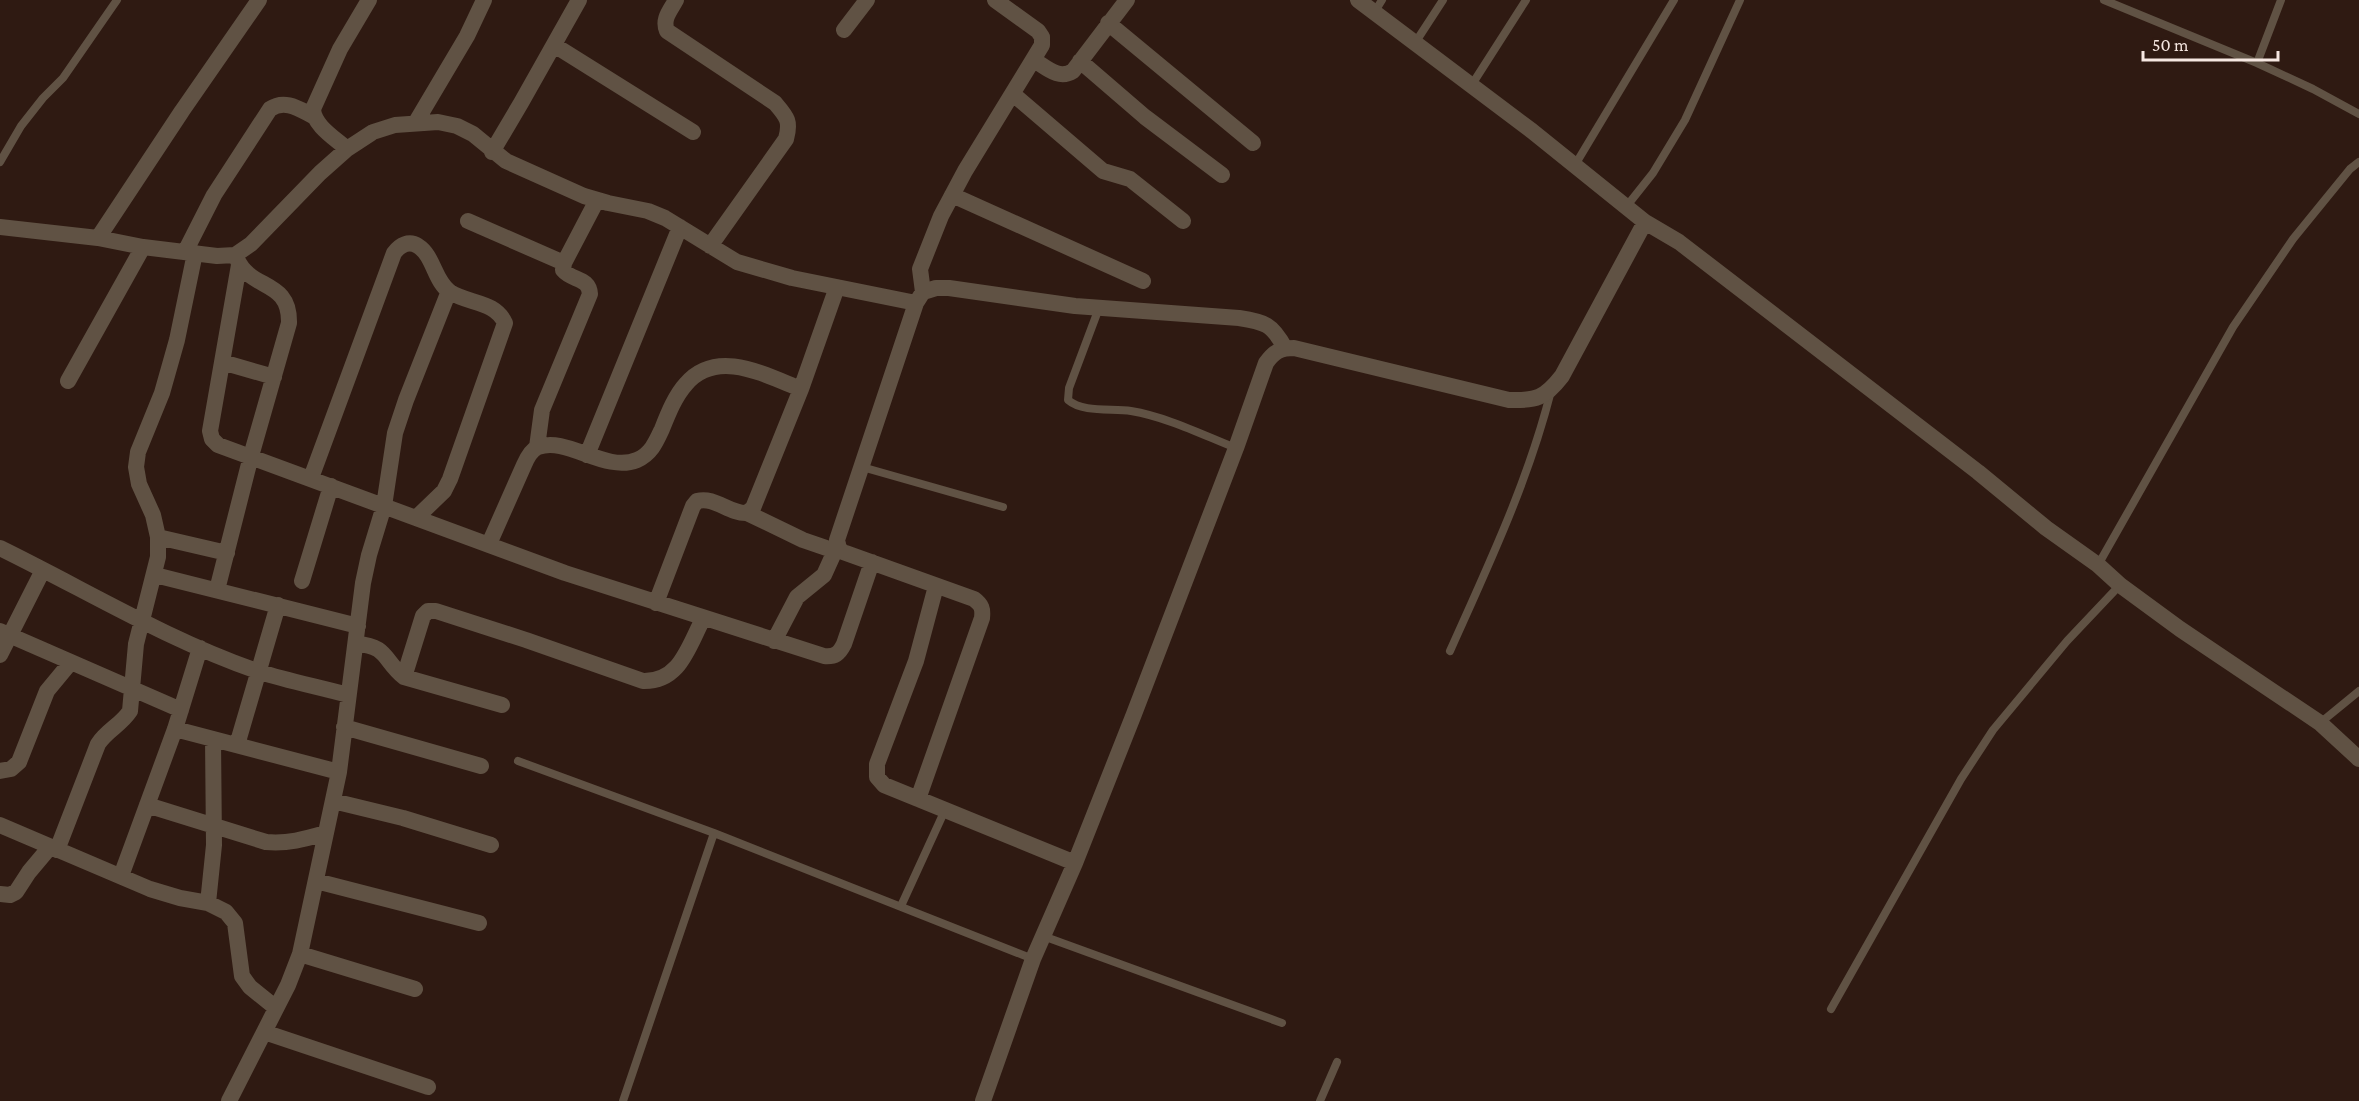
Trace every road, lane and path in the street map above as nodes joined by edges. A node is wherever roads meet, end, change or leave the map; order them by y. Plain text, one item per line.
1 (117, 0) edge
2 (259, 0) edge
3 (369, 0) edge
4 (484, 0) edge
5 (579, 0) edge
6 (676, 0) edge
7 (867, 0) edge
8 (994, 0) edge
9 (1127, 0) edge
10 (1358, 0) edge
11 (1443, 0) edge
12 (1526, 0) edge
13 (1674, 0) edge
14 (1740, 0) edge
15 (2104, 0) edge
16 (2281, 0) edge
17 (1378, 6) edge
18 (1108, 23) junction
19 (844, 30) dead end
20 (1414, 44) junction
21 (554, 45) junction
22 (1034, 60) junction
23 (1080, 61) junction
24 (2257, 63) junction
25 (1471, 87) junction
26 (1013, 94) junction
27 (2359, 114) edge
28 (313, 116) junction
29 (416, 122) junction
30 (693, 132) dead end
31 (1253, 143) dead end
32 (347, 149) junction
33 (492, 152) junction
34 (0, 162) edge
35 (2359, 162) edge
36 (1575, 165) junction
37 (1222, 175) dead end
38 (952, 195) junction
39 (597, 200) junction
40 (1626, 207) junction
41 (468, 221) dead end
42 (1183, 221) dead end
43 (1645, 222) junction
44 (0, 227) edge
45 (680, 227) junction
46 (98, 238) junction
47 (710, 246) junction
48 (143, 247) junction
49 (190, 252) junction
50 (237, 260) junction
51 (564, 263) junction
52 (1143, 281) dead end
53 (837, 287) junction
54 (449, 291) junction
55 (919, 297) junction
56 (1099, 308) junction
57 (1285, 348) junction
58 (222, 362) junction
59 (274, 377) junction
60 (68, 381) dead end
61 (801, 389) junction
62 (1551, 391) junction
63 (537, 447) junction
64 (1236, 448) junction
65 (587, 455) junction
66 (251, 456) junction
67 (862, 467) junction
68 (310, 478) junction
69 (331, 486) junction
70 (384, 506) junction
71 (1003, 507) dead end
72 (747, 513) junction
73 (416, 518) junction
74 (158, 537) junction
75 (489, 544) junction
76 (0, 548) edge
77 (837, 548) junction
78 (227, 553) junction
79 (872, 562) junction
80 (2098, 565) junction
81 (43, 570) junction
82 (155, 575) junction
83 (302, 581) dead end
84 (2120, 585) junction
85 (936, 586) junction
86 (218, 590) junction
87 (656, 603) junction
88 (278, 605) junction
89 (703, 619) junction
90 (141, 621) junction
91 (358, 626) junction
92 (6, 633) edge
93 (774, 641) junction
94 (357, 644) junction
95 (200, 648) junction
96 (1450, 651) dead end
97 (0, 655) edge
98 (71, 662) junction
99 (260, 672) junction
100 (404, 677) junction
101 (132, 689) junction
102 (2359, 691) edge
103 (348, 695) junction
104 (502, 705) dead end
105 (181, 710) junction
106 (2320, 723) junction
107 (344, 727) junction
108 (175, 729) junction
109 (213, 739) junction
110 (237, 746) junction
111 (2359, 759) edge
112 (518, 761) dead end
113 (481, 766) dead end
114 (0, 771) edge
115 (339, 772) junction
116 (918, 799) junction
117 (333, 801) junction
118 (147, 805) junction
119 (945, 810) junction
120 (0, 825) edge
121 (214, 825) junction
122 (326, 833) junction
123 (714, 833) junction
124 (491, 845) dead end
125 (53, 849) junction
126 (1075, 863) junction
127 (121, 876) junction
128 (316, 881) junction
129 (0, 894) edge
130 (208, 903) junction
131 (901, 906) junction
132 (479, 922) dead end
133 (1043, 936) junction
134 (300, 954) junction
135 (1034, 959) junction
136 (415, 989) dead end
137 (276, 1008) junction
138 (1831, 1009) dead end
139 (1282, 1023) dead end
140 (264, 1032) junction
141 (1337, 1062) dead end
142 (428, 1087) dead end
143 (229, 1101) edge
144 (624, 1101) edge
145 (983, 1101) edge
146 (1320, 1101) edge

1 - 34 lane
2 - 46 street
3 - 28 street
4 - 29 street
5 - 21 street
6 - 47 street
7 - 19 street
8 - 22 street
9 - 18 street
10 - 17 street
11 - 20 lane
12 - 25 lane
13 - 36 lane
14 - 40 lane
15 - 24 lane
16 - 24 lane
17 - 20 street
18 - 23 street
18 - 31 street
20 - 25 street
21 - 30 street
21 - 33 street
22 - 23 street
22 - 26 street
23 - 37 street
24 - 27 lane
25 - 36 street
26 - 38 street
26 - 42 street
28 - 32 street
28 - 49 street
29 - 32 street
29 - 33 street
32 - 50 street
33 - 39 street
35 - 80 lane
36 - 40 street
38 - 52 street
38 - 55 street
39 - 45 street
39 - 51 street
40 - 43 street
41 - 51 street
43 - 62 street
43 - 80 street
44 - 46 street
45 - 47 street
45 - 65 street
46 - 48 street
47 - 53 street
48 - 49 street
48 - 60 street
49 - 50 street
49 - 74 street
50 - 58 street
50 - 59 street
51 - 63 street
53 - 55 street
53 - 61 street
54 - 68 street
54 - 70 street
54 - 73 street
55 - 56 street
55 - 67 street
56 - 57 street
56 - 64 lane
57 - 62 street
57 - 64 street
58 - 59 street
58 - 66 street
59 - 66 street
61 - 65 street
61 - 72 street
62 - 96 lane
63 - 65 street
63 - 75 street
64 - 126 street
66 - 68 street
66 - 78 street
67 - 71 lane
67 - 77 street
68 - 69 street
69 - 70 street
69 - 83 street
70 - 73 street
70 - 91 street
72 - 77 street
72 - 87 street
73 - 75 street
74 - 78 street
74 - 82 street
75 - 87 street
76 - 81 street
77 - 79 street
77 - 93 street
78 - 86 street
79 - 85 street
79 - 93 street
80 - 84 street
81 - 90 street
81 - 92 street
82 - 86 street
82 - 90 street
84 - 106 street
84 - 138 lane
85 - 116 street
85 - 116 street
86 - 88 street
87 - 89 street
88 - 91 street
88 - 99 street
89 - 93 street
89 - 100 street
90 - 95 street
90 - 101 street
91 - 94 street
92 - 97 street
92 - 98 street
94 - 100 street
94 - 103 street
95 - 99 street
95 - 105 street
98 - 101 street
98 - 114 street
99 - 103 street
99 - 110 street
100 - 104 street
101 - 105 street
101 - 125 street
102 - 106 lane
103 - 107 street
105 - 108 street
106 - 111 street
107 - 113 street
107 - 115 street
108 - 109 street
108 - 118 street
109 - 110 street
109 - 121 street
110 - 115 street
112 - 123 lane
115 - 117 street
116 - 119 street
117 - 122 street
117 - 124 street
118 - 121 street
118 - 127 street
119 - 126 street
119 - 131 lane
120 - 125 street
121 - 122 street
121 - 130 street
122 - 128 street
123 - 131 lane
123 - 144 lane
125 - 127 street
125 - 129 street
126 - 133 street
127 - 130 street
128 - 132 street
128 - 134 street
130 - 137 street
131 - 135 lane
133 - 135 street
133 - 139 lane
134 - 136 street
134 - 137 street
135 - 145 street
137 - 140 street
140 - 142 street
140 - 143 street
141 - 146 lane

